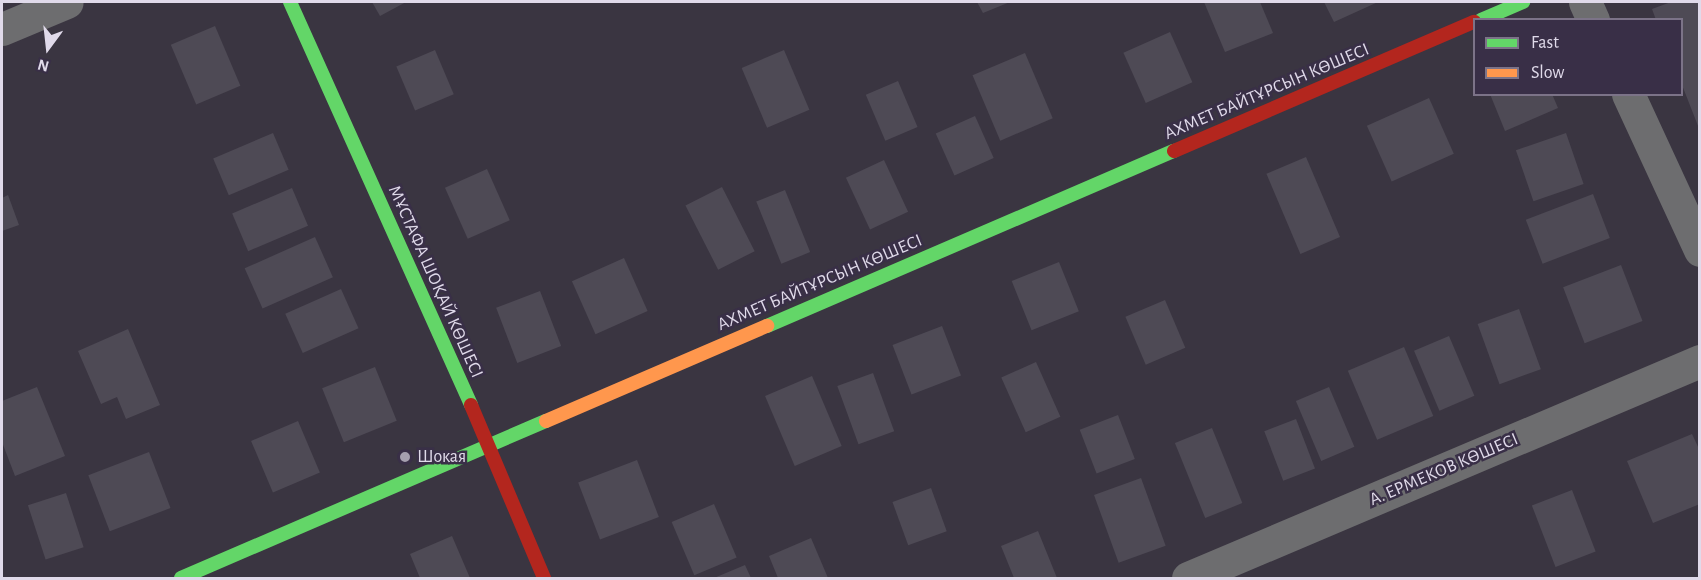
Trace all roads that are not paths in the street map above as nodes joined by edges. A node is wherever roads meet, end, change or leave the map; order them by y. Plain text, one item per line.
1 (67, 2) edge
2 (290, 2) edge
3 (1523, 2) edge
4 (1585, 2) edge
5 (1486, 18) edge
6 (1592, 18) edge
7 (1473, 22) edge
8 (2, 29) edge
9 (1629, 96) edge
10 (1700, 250) edge
11 (1700, 361) edge
12 (489, 446) junction
13 (181, 579) edge
14 (544, 579) edge
15 (1188, 579) edge

1 - 8 street
2 - 12 street, МҰСТАФА ШОҚАЙ КӨШЕСІ
3 - 5 street
4 - 6 street
7 - 12 street, АХМЕТ БАЙТҰРСЫН КӨШЕСІ
9 - 10 street
11 - 15 street, А. ЕРМЕКОВ КӨШЕСІ
12 - 13 street, АХМЕТ БАЙТҰРСЫН КӨШЕСІ
12 - 14 street, МҰСТАФА ШОҚАЙ КӨШЕСІ

